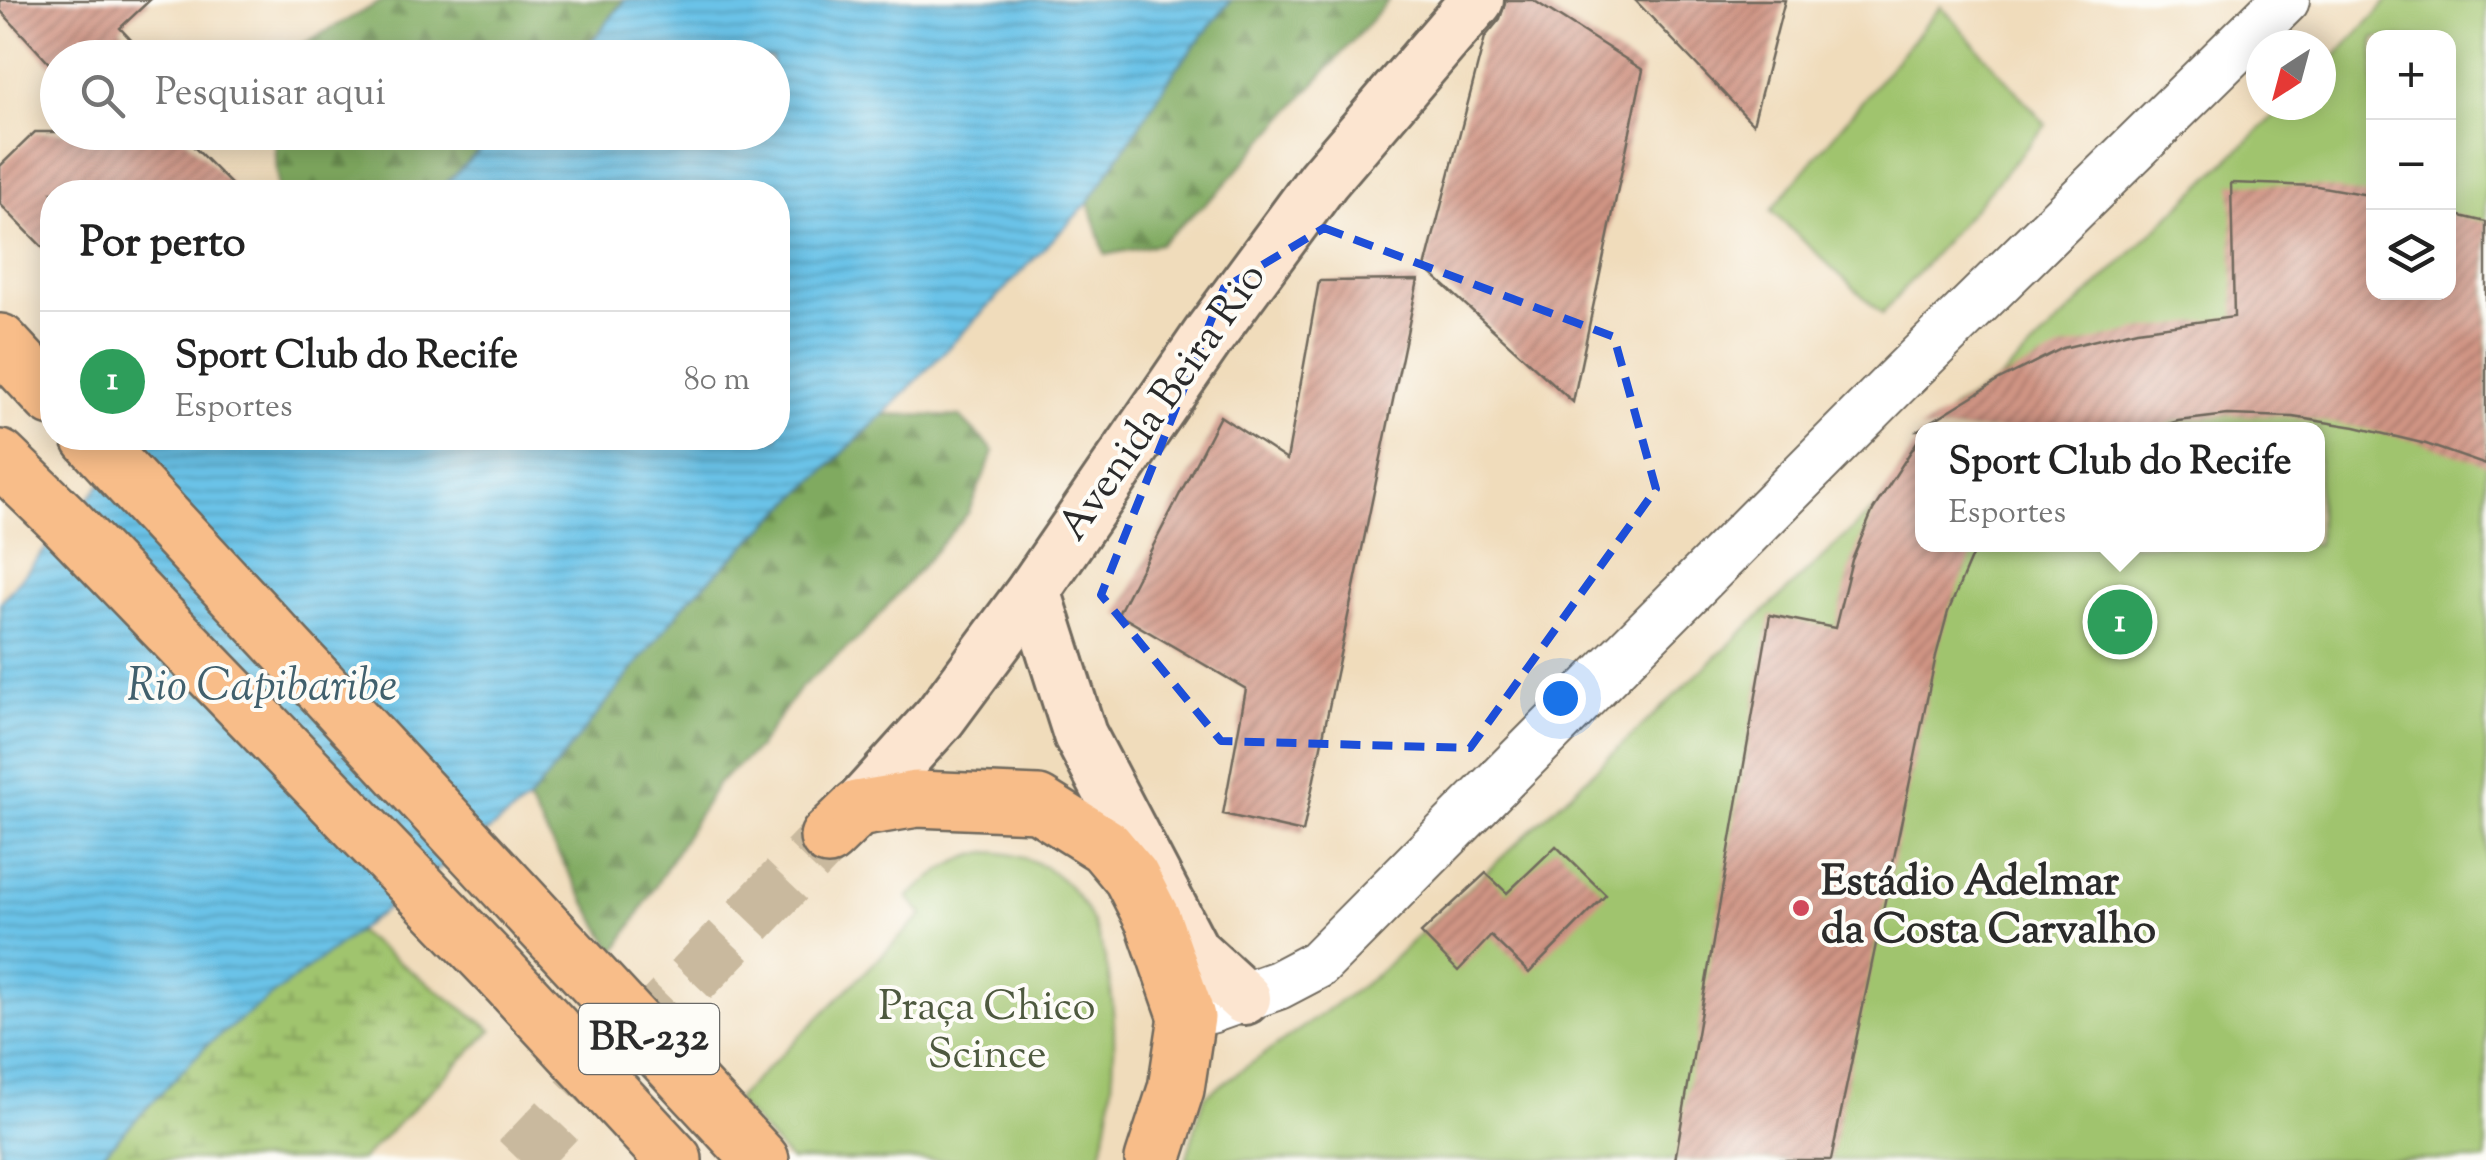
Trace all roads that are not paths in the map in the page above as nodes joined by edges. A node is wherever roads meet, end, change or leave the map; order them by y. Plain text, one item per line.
1 (1477, 0) edge
2 (2286, 0) edge
3 (0, 342) edge
4 (40, 385) edge
5 (102, 450) edge
6 (0, 458) edge
7 (1034, 590) junction
8 (842, 823) joint
9 (1244, 998) junction
10 (1187, 1017) junction
11 (674, 1160) edge
12 (761, 1160) edge
13 (1153, 1160) edge

1 - 7 main road, Avenida Beira Rio
2 - 9 street
3 - 4 highway
5 - 12 highway, BR-232
6 - 11 highway, BR-232
7 - 8 main road, Avenida Beira Rio
7 - 9 main road
8 - 10 highway
9 - 10 street
10 - 13 highway

